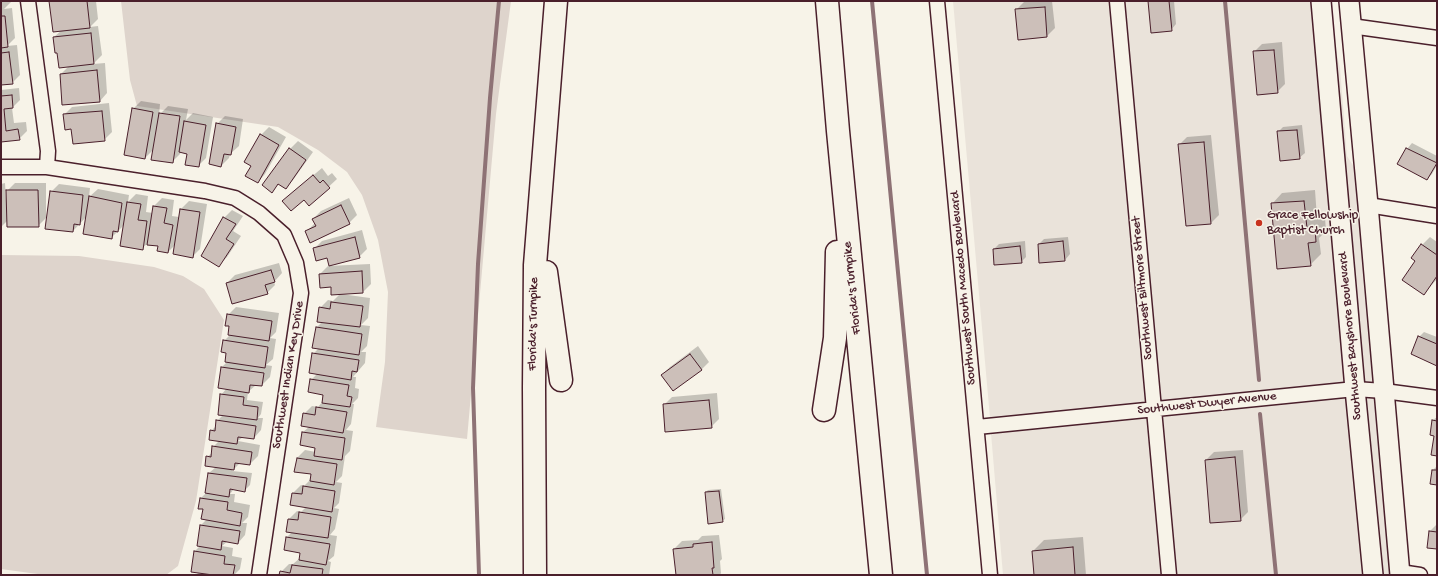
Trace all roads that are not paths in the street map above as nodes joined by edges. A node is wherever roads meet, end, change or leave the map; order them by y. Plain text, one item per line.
1 (28, 1) edge
2 (556, 1) edge
3 (827, 1) edge
4 (937, 1) edge
5 (1117, 1) edge
6 (1321, 1) edge
7 (1331, 1) edge
8 (1349, 1) edge
9 (1351, 26) junction
10 (1324, 36) junction
11 (1437, 38) edge
12 (838, 131) junction
13 (1, 167) edge
14 (48, 167) junction
15 (1365, 172) junction
16 (541, 181) junction
17 (1368, 205) junction
18 (1437, 216) edge
19 (562, 380) dead end
20 (1355, 389) junction
21 (1384, 390) junction
22 (1437, 398) edge
23 (824, 410) dead end
24 (1154, 410) junction
25 (977, 427) junction
26 (1400, 574) edge
27 (259, 575) edge
28 (535, 575) edge
29 (881, 575) edge
30 (990, 575) edge
31 (1169, 575) edge
32 (1373, 575) edge
33 (1420, 575) edge

1 - 14 street
2 - 16 highway, Florida's Turnpike
3 - 12 highway, Florida's Turnpike
4 - 25 street, Southwest South Macedo Boulevard
5 - 24 street, Southwest Biltmore Street
6 - 10 main road, Southwest Bayshore Boulevard
7 - 9 main road
8 - 9 main road
9 - 11 street
9 - 15 main road
10 - 15 main road
10 - 20 main road, Southwest Bayshore Boulevard
12 - 23 highway
12 - 29 highway, Florida's Turnpike
13 - 14 street, Southwest Indian Key Drive
14 - 27 street, Southwest Indian Key Drive
15 - 17 main road
16 - 19 highway
16 - 28 highway, Florida's Turnpike
17 - 18 street
17 - 21 main road
20 - 21 street, Southwest Dwyer Avenue
20 - 24 street, Southwest Dwyer Avenue
20 - 32 main road, Southwest Bayshore Boulevard
21 - 22 street, Southwest Dwyer Avenue
21 - 26 main road
24 - 25 street, Southwest Dwyer Avenue
24 - 31 street, Southwest Biltmore Street
25 - 30 street, Southwest South Macedo Boulevard
26 - 33 street

